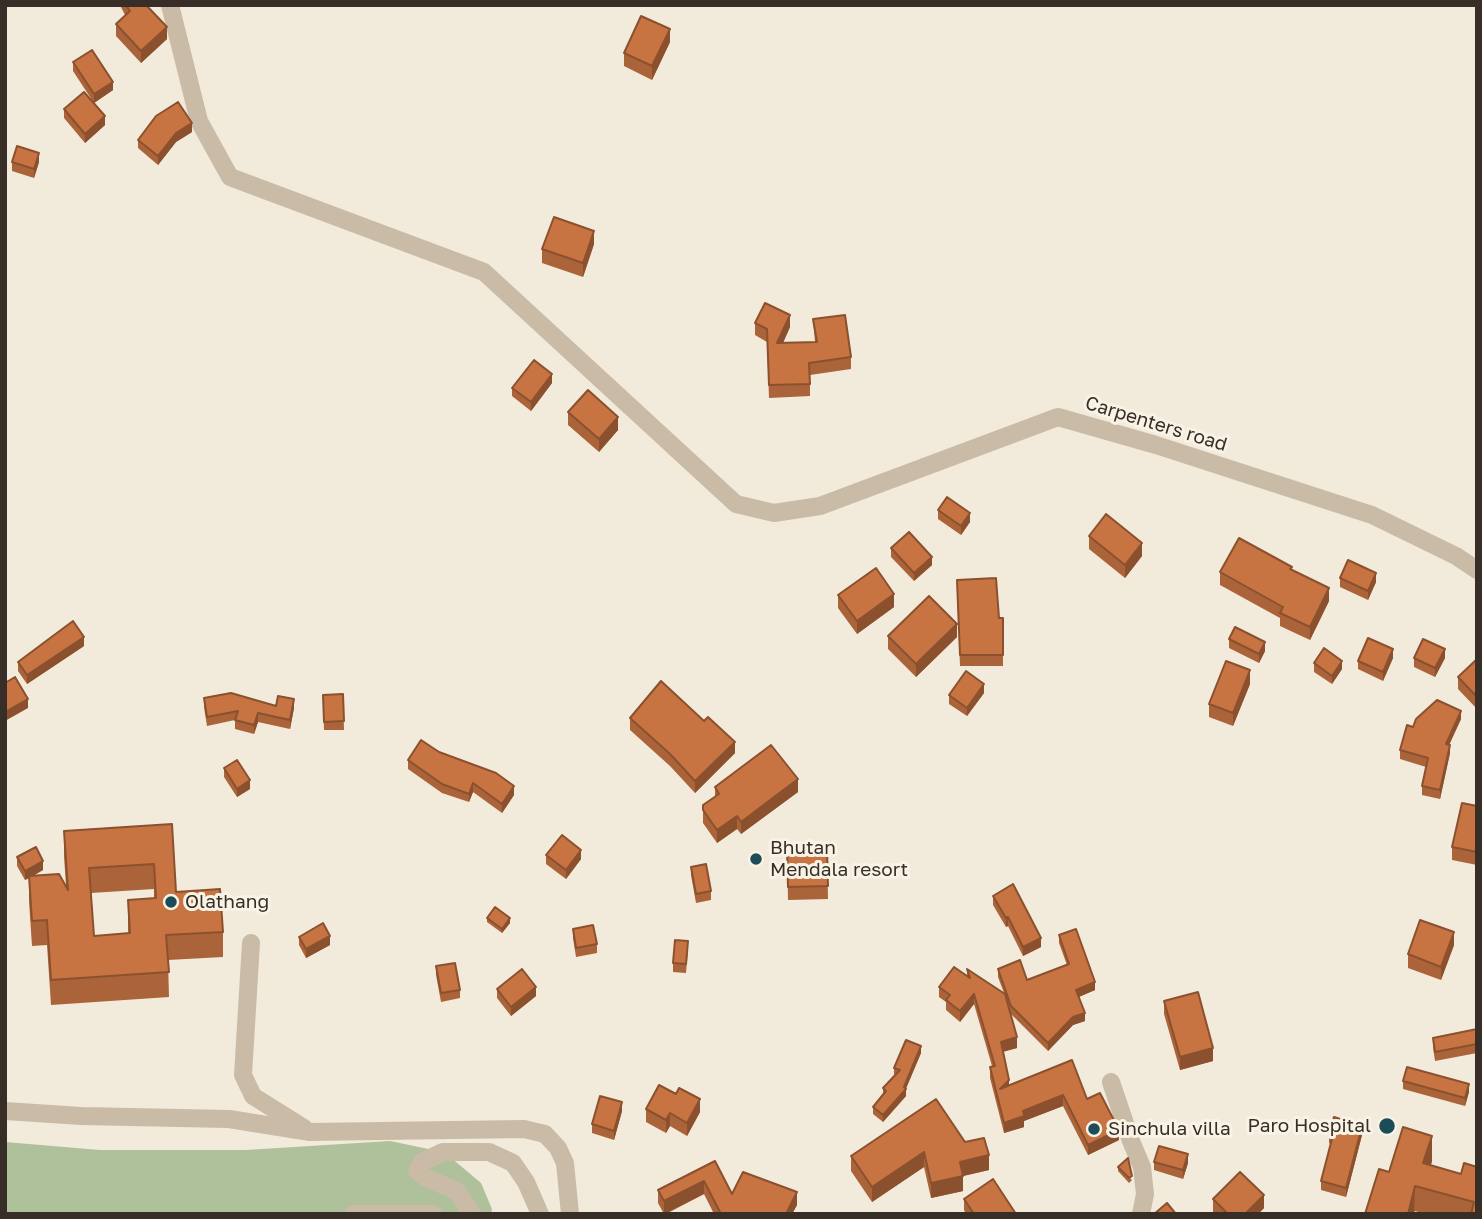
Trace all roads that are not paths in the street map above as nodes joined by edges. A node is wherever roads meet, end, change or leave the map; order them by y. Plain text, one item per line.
1 (170, 5) edge
2 (1477, 570) edge
3 (251, 943) dead end
4 (1111, 1082) dead end
5 (5, 1111) edge
6 (310, 1132) junction
7 (354, 1214) edge
8 (434, 1214) edge
9 (472, 1214) edge
10 (540, 1214) edge
11 (570, 1214) edge
12 (1141, 1214) edge

1 - 2 street, Carpenters road
3 - 6 street
4 - 12 street
5 - 6 street
6 - 11 street
7 - 8 street
9 - 10 street

